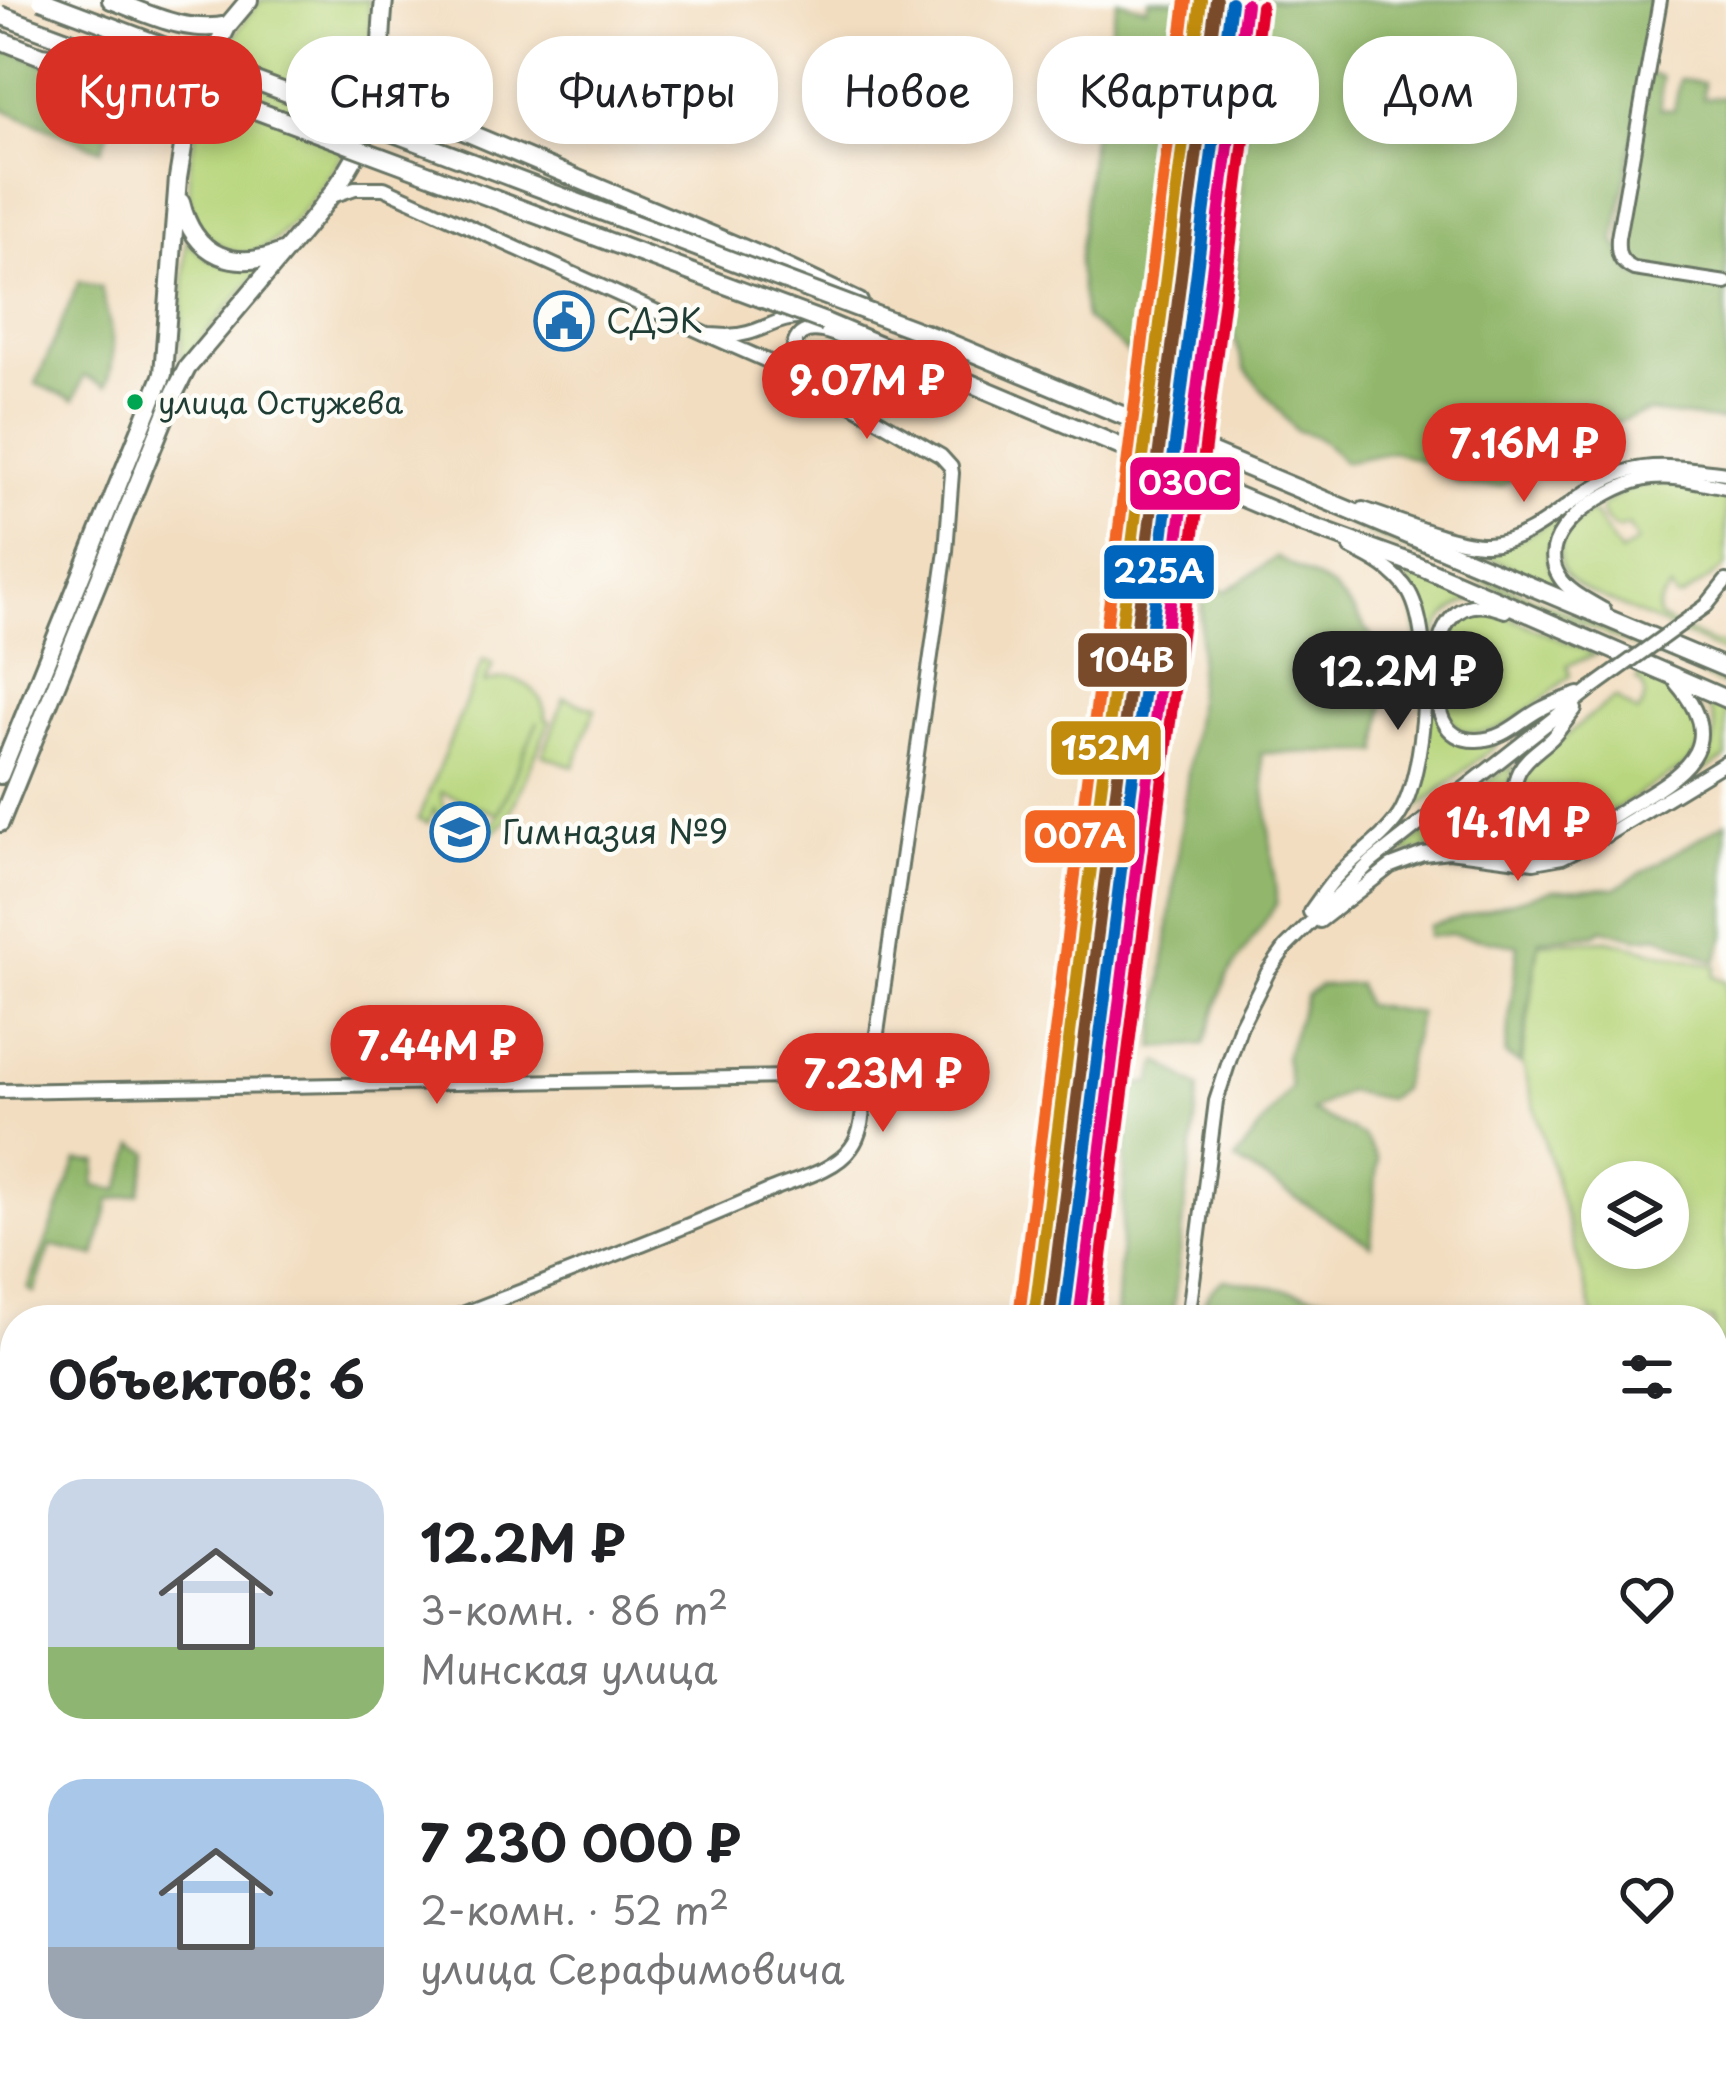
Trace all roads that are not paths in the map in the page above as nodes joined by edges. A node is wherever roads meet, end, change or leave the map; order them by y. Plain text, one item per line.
1 (40, 0) edge
2 (111, 0) edge
3 (249, 0) edge
4 (1660, 0) edge
5 (382, 4) edge
6 (0, 15) edge
7 (228, 25) junction
8 (222, 36) edge
9 (382, 36) edge
10 (0, 40) edge
11 (36, 54) edge
12 (493, 143) edge
13 (184, 144) edge
14 (359, 144) edge
15 (178, 178) junction
16 (332, 196) junction
17 (286, 250) junction
18 (1726, 283) edge
19 (825, 322) junction
20 (708, 335) junction
21 (937, 338) junction
22 (927, 366) junction
23 (804, 377) junction
24 (1726, 473) edge
25 (1726, 487) edge
26 (1307, 491) junction
27 (1302, 523) junction
28 (1726, 581) edge
29 (1726, 594) edge
30 (1706, 606) junction
31 (1631, 626) junction
32 (1595, 643) junction
33 (1726, 665) edge
34 (1659, 670) junction
35 (1591, 689) junction
36 (1726, 698) edge
37 (1726, 764) edge
38 (0, 775) edge
39 (0, 823) edge
40 (1286, 947) junction
41 (866, 1072) junction
42 (0, 1091) edge
43 (485, 1305) edge
44 (1190, 1305) edge

1 - 21 main road, bridge
2 - 7 main road
3 - 7 main road
4 - 18 street
5 - 9 main road
6 - 19 main road, bridge
7 - 8 main road
10 - 11 main road
12 - 21 main road
13 - 15 main road
14 - 16 main road
15 - 17 main road
15 - 38 main road
16 - 17 main road
16 - 20 street
17 - 39 main road
19 - 20 street
19 - 22 main road
20 - 23 street
21 - 26 main road
22 - 23 street
22 - 27 main road
23 - 41 street
24 - 26 street
25 - 31 street
26 - 31 main road
27 - 32 main road
27 - 40 street
28 - 30 street
29 - 30 street
30 - 35 street, bridge
31 - 33 main road
32 - 34 main road
32 - 35 street
34 - 35 street
34 - 36 main road
35 - 40 street
37 - 40 street
40 - 44 street
41 - 42 street
41 - 43 street

